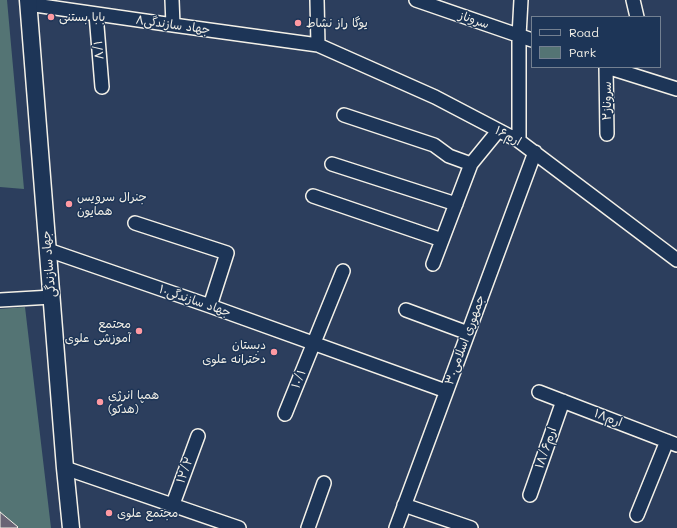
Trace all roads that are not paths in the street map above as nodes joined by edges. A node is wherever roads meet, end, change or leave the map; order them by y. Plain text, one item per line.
1 (172, 0) edge
2 (416, 0) edge
3 (521, 0) edge
4 (633, 0) edge
5 (28, 2) edge
6 (317, 4) edge
7 (96, 14) junction
8 (637, 16) edge
9 (173, 26) junction
10 (519, 36) junction
11 (531, 40) edge
12 (318, 46) junction
13 (607, 68) edge
14 (610, 68) edge
15 (648, 68) edge
16 (650, 80) junction
17 (102, 87) dead end
18 (677, 89) edge
19 (344, 115) dead end
20 (498, 131) junction
21 (607, 134) dead end
22 (519, 141) junction
23 (535, 152) junction
24 (332, 164) dead end
25 (471, 164) junction
26 (313, 196) dead end
27 (456, 204) junction
28 (135, 223) dead end
29 (442, 240) junction
30 (48, 250) junction
31 (677, 260) edge
32 (433, 264) dead end
33 (343, 271) dead end
34 (52, 296) junction
35 (0, 300) edge
36 (210, 306) junction
37 (406, 310) dead end
38 (468, 333) junction
39 (313, 344) junction
40 (446, 392) junction
41 (539, 392) dead end
42 (563, 401) junction
43 (285, 414) dead end
44 (198, 436) dead end
45 (672, 443) edge
46 (65, 468) junction
47 (324, 483) dead end
48 (530, 495) dead end
49 (173, 504) junction
50 (404, 505) junction
51 (637, 515) dead end
52 (72, 528) edge
53 (239, 528) edge
54 (308, 528) edge
55 (396, 528) edge
56 (471, 528) edge

1 - 9 street
2 - 10 street, سروناز
3 - 10 street
4 - 8 street
5 - 7 street, جهاد سازندگی۸
5 - 30 main road, جهاد سازندگی
6 - 12 street
7 - 9 street, جهاد سازندگی۸
7 - 17 street, ۸/۱
9 - 12 street, جهاد سازندگی۸
10 - 11 street, سروناز
10 - 22 street
12 - 20 street, ارم۱۶
13 - 21 street, سروناز۲
14 - 16 street
15 - 16 street
16 - 18 street
19 - 25 street
20 - 22 street, ارم۱۶
20 - 25 street
22 - 23 street, ارم۱۶
23 - 31 street, ارم۱۶
23 - 38 street, جمهوری اسلامی۳۰
24 - 27 street
25 - 27 street
26 - 29 street
27 - 29 street
28 - 36 street
29 - 32 street
30 - 34 main road, جهاد سازندگی
30 - 36 street, جهاد سازندگی۱۰
33 - 39 street, ۱۰/۱
34 - 35 street
34 - 46 main road, جهاد سازندگی
36 - 39 street, جهاد سازندگی۱۰
37 - 38 street
38 - 40 street, جمهوری اسلامی۳۰
39 - 40 street, جهاد سازندگی۱۰
39 - 43 street, ۱۰/۱
40 - 50 street, جمهوری اسلامی۳۰
41 - 42 street, ارم۱۸
42 - 45 street, ارم۱۸
42 - 48 street, ۱۸/۶ارم
44 - 49 street, ۱۲/۲
45 - 51 street
46 - 49 street
46 - 52 main road, جهاد سازندگی
47 - 54 street
49 - 53 street
50 - 55 street, جمهوری اسلامی۳۰
50 - 56 street

